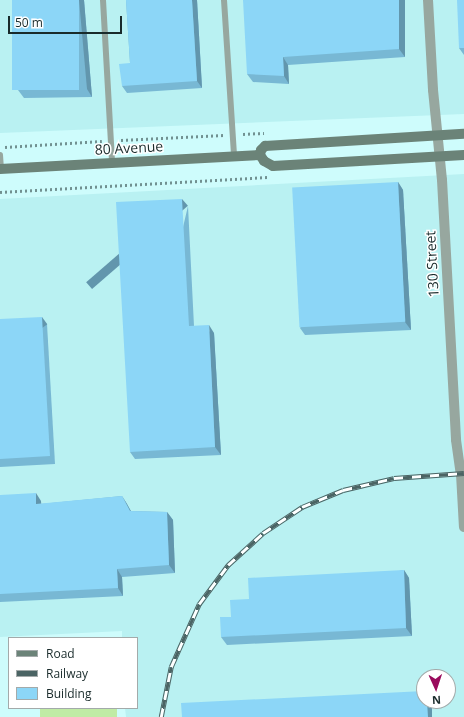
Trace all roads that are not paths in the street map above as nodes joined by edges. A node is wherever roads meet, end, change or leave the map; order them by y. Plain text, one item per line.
1 (104, 0) edge
2 (224, 0) edge
3 (428, 0) edge
4 (464, 134) edge
5 (438, 136) junction
6 (0, 155) edge
7 (260, 155) junction
8 (464, 155) edge
9 (234, 156) junction
10 (440, 156) junction
11 (112, 163) junction
12 (0, 169) edge
13 (464, 527) edge

1 - 11 lane
2 - 9 lane
3 - 5 street, 130 Street
4 - 5 main road
5 - 7 main road
5 - 10 street, 130 Street
6 - 12 lane
7 - 9 main road, 80 Avenue
7 - 10 main road
8 - 10 main road
9 - 11 main road, 80 Avenue
10 - 13 street, 130 Street
11 - 12 main road, 80 Avenue

